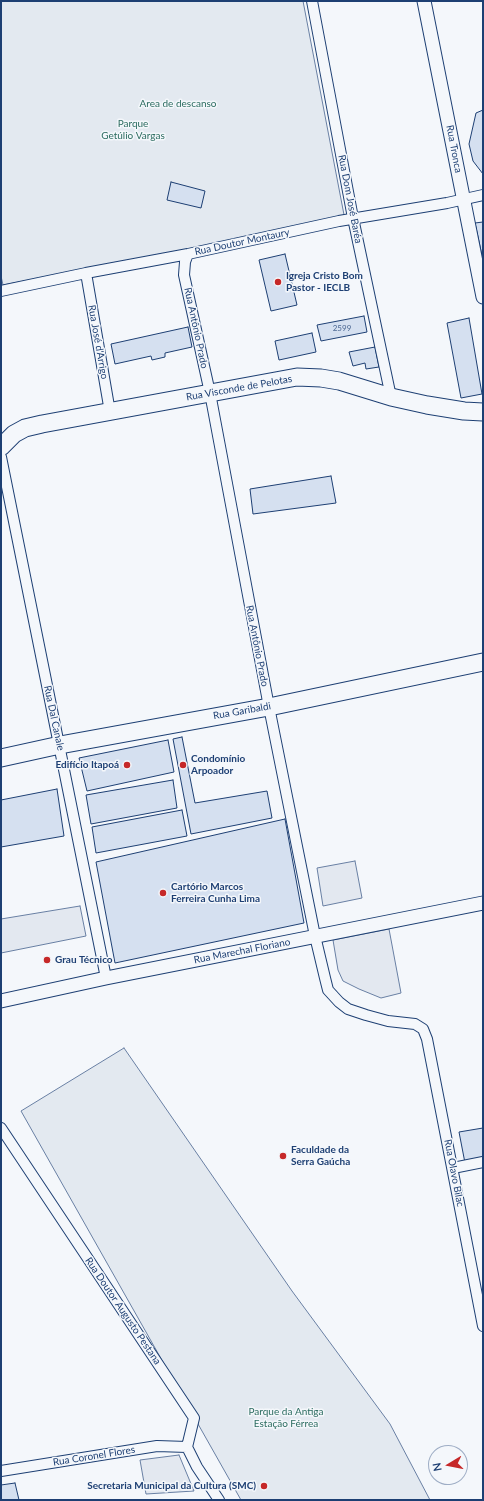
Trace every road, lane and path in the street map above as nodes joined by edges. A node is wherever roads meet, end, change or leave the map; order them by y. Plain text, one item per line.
1 (312, 1) edge
2 (424, 1) edge
3 (483, 195) edge
4 (464, 199) junction
5 (353, 218) junction
6 (188, 254) junction
7 (86, 273) junction
8 (1, 291) edge
9 (483, 297) edge
10 (210, 393) junction
11 (390, 397) junction
12 (110, 412) junction
13 (483, 412) edge
14 (1, 447) edge
15 (1, 458) edge
16 (483, 662) edge
17 (269, 707) junction
18 (60, 745) junction
19 (1, 758) edge
20 (483, 902) edge
21 (314, 936) junction
22 (106, 978) junction
23 (1, 1001) edge
24 (415, 1024) joint
25 (1, 1128) edge
26 (483, 1162) edge
27 (453, 1168) junction
28 (483, 1326) edge
29 (187, 1447) junction
30 (1, 1471) edge
31 (219, 1500) edge

1 - 5 street, Rua Dom José Baréa
2 - 4 street, Rua Tronca
3 - 4 street, Rua Doutor Montaury
4 - 5 street, Rua Doutor Montaury
4 - 9 street, Rua Tronca
5 - 6 street, Rua Doutor Montaury
5 - 11 street, Rua Dom José Baréa
6 - 7 street, Rua Doutor Montaury
6 - 10 street, Rua Antônio Prado
7 - 8 street, Rua Doutor Montaury
7 - 12 street, Rua José d'Arrigo
10 - 11 main road, Rua Visconde de Pelotas
10 - 12 main road, Rua Visconde de Pelotas
10 - 17 street, Rua Antônio Prado
11 - 13 main road, Rua Visconde de Pelotas
12 - 14 main road, Rua Visconde de Pelotas
15 - 18 street, Rua Dal Canale
16 - 17 main road, Rua Garibaldi
17 - 18 main road, Rua Garibaldi
17 - 21 street, Rua Antônio Prado
18 - 19 main road, Rua Garibaldi
18 - 22 street, Rua Dal Canale
20 - 21 street, Rua Marechal Floriano
21 - 22 street, Rua Marechal Floriano
21 - 24 street, Rua Antônio Prado
22 - 23 street, Rua Marechal Floriano
24 - 27 street, Rua Olavo Bilac
25 - 29 street, Rua Doutor Augusto Pestana
26 - 27 street
27 - 28 street, Rua Olavo Bilac
29 - 30 street, Rua Coronel Flores
29 - 31 street

